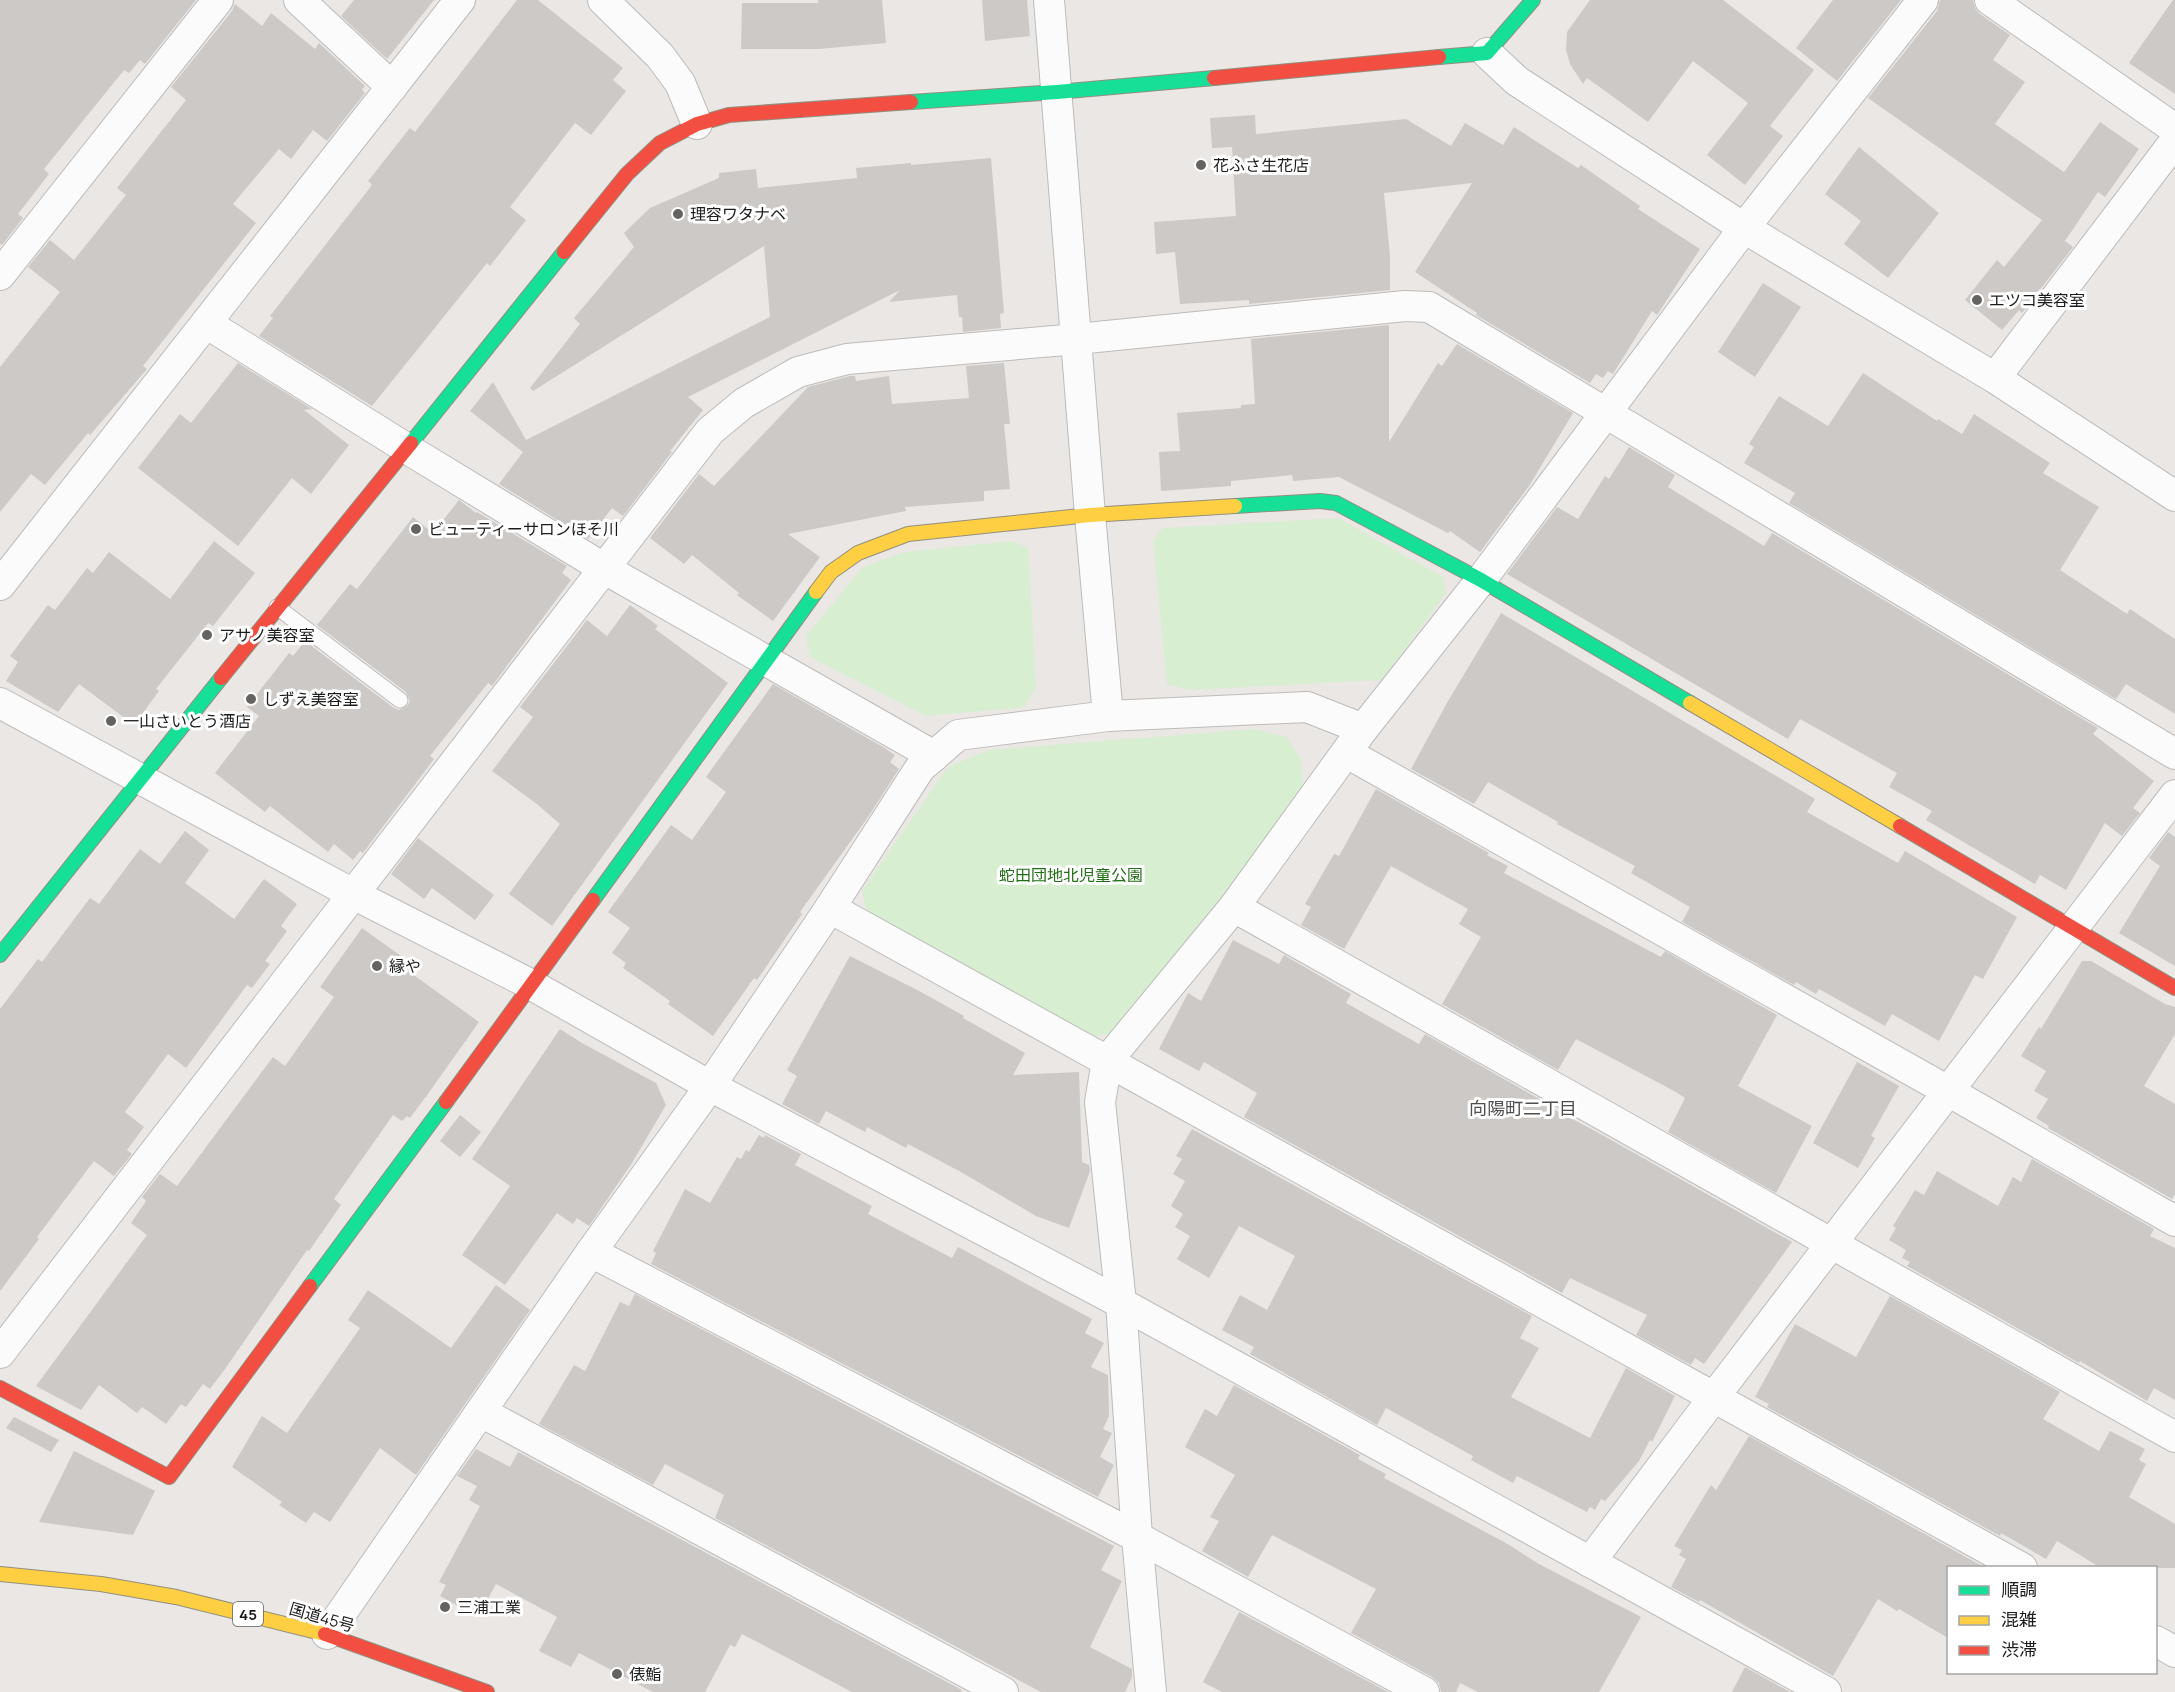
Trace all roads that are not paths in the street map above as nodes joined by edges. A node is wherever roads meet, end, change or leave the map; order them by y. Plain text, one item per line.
1 (218, 0) edge
2 (299, 0) edge
3 (460, 0) edge
4 (603, 0) edge
5 (1049, 0) edge
6 (1533, 0) edge
7 (1923, 0) edge
8 (1990, 0) edge
9 (1488, 53) junction
10 (392, 87) junction
11 (1057, 92) junction
12 (697, 124) junction
13 (2175, 129) edge
14 (2175, 141) edge
15 (1744, 228) junction
16 (0, 275) edge
17 (206, 323) junction
18 (1077, 339) junction
19 (1995, 378) junction
20 (1608, 412) junction
21 (406, 448) junction
22 (2175, 496) edge
23 (1090, 515) junction
24 (604, 569) junction
25 (1481, 580) junction
26 (0, 585) edge
27 (278, 607) junction
28 (766, 660) junction
29 (400, 700) dead end
30 (0, 703) edge
31 (1108, 716) junction
32 (1355, 741) junction
33 (2175, 754) edge
34 (934, 756) junction
35 (140, 778) junction
36 (2175, 795) edge
37 (353, 894) junction
38 (1234, 907) junction
39 (830, 908) junction
40 (2073, 929) junction
41 (0, 955) edge
42 (532, 985) junction
43 (2175, 988) edge
44 (1107, 1061) junction
45 (710, 1086) junction
46 (1948, 1091) junction
47 (2175, 1221) edge
48 (1833, 1243) junction
49 (591, 1252) junction
50 (1121, 1303) junction
51 (0, 1353) edge
52 (0, 1388) edge
53 (1714, 1397) junction
54 (481, 1412) junction
55 (2175, 1437) edge
56 (1137, 1537) junction
57 (1590, 1562) junction
58 (2018, 1566) edge
59 (0, 1574) edge
60 (327, 1634) junction
61 (2157, 1642) edge
62 (2175, 1652) edge
63 (486, 1692) edge
64 (1003, 1692) edge
65 (1151, 1692) edge
66 (1424, 1692) edge
67 (1826, 1692) edge

1 - 16 street
2 - 10 street
3 - 10 street
4 - 12 street
5 - 11 street
6 - 9 main road
7 - 15 street
8 - 13 street
9 - 11 main road
9 - 15 street
10 - 17 street
11 - 12 main road
11 - 18 street
12 - 21 main road
14 - 19 street
15 - 19 street
15 - 20 street
17 - 21 street
17 - 26 street
18 - 20 street
18 - 23 street
18 - 24 street
19 - 22 street
20 - 25 street
20 - 33 street
21 - 24 street
21 - 27 main road
23 - 25 main road
23 - 28 main road
23 - 31 street
24 - 28 street
24 - 37 street
25 - 32 street
25 - 40 main road
27 - 29 lane
27 - 35 main road
28 - 34 street
28 - 42 main road
30 - 35 street
31 - 32 street
31 - 34 street
32 - 38 street
32 - 46 street
34 - 39 street
35 - 37 street
35 - 41 main road
36 - 40 street
37 - 42 street
37 - 51 street
38 - 44 street
38 - 48 street
39 - 44 street
39 - 45 street
40 - 43 main road
40 - 46 street
42 - 45 street
42 - 52 main road
44 - 50 street
44 - 53 street
45 - 49 street
45 - 50 street
46 - 47 street
46 - 48 street
48 - 53 street
48 - 55 street
49 - 54 street
49 - 56 street
50 - 56 street
50 - 57 street
53 - 57 street
53 - 58 street
54 - 60 street
54 - 64 street
56 - 65 street
56 - 66 street
57 - 67 street
59 - 60 main road, 国道45号 / 45
60 - 63 main road, 国道45号 / 45
61 - 62 street

